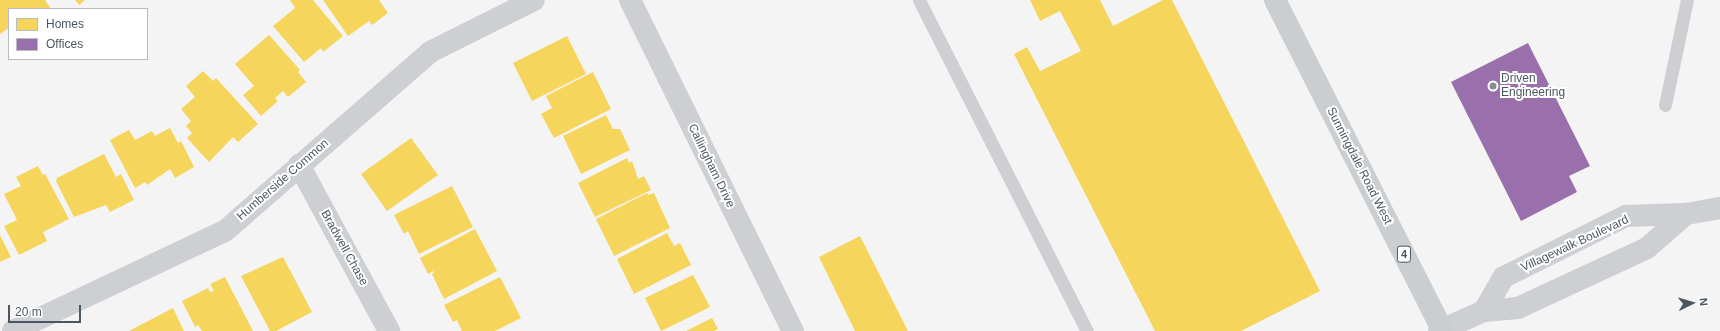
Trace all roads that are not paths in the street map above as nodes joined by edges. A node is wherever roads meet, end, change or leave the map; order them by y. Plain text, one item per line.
1 (534, 0) edge
2 (630, 0) edge
3 (919, 0) edge
4 (1276, 0) edge
5 (1688, 0) edge
6 (1665, 105) dead end
7 (299, 165) junction
8 (1720, 208) edge
9 (1686, 214) junction
10 (1484, 311) junction
11 (1437, 330) edge
12 (13, 331) edge
13 (389, 331) edge
14 (793, 331) edge
15 (1087, 331) edge

1 - 7 street, Humberside Common
2 - 14 street, Callingham Drive
3 - 15 lane
4 - 11 main road, Sunningdale Road West / 4
5 - 6 lane
7 - 12 street, Humberside Common
7 - 13 street, Bradwell Chase
8 - 9 street, Villagewalk Boulevard
9 - 10 street
9 - 10 street, Villagewalk Boulevard
10 - 11 street

